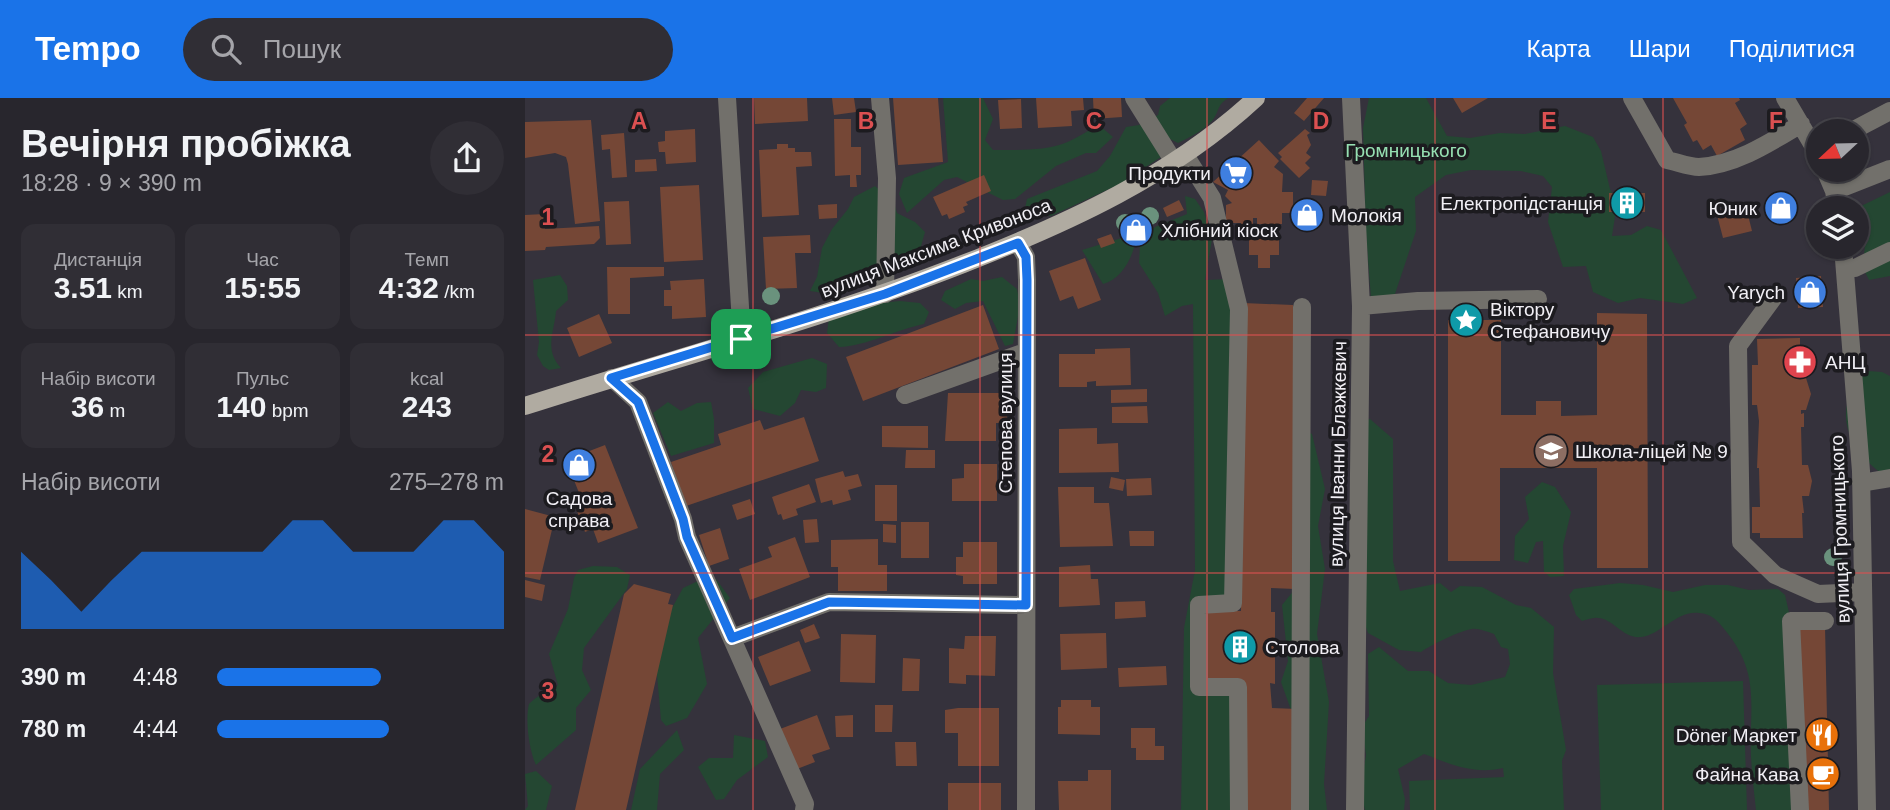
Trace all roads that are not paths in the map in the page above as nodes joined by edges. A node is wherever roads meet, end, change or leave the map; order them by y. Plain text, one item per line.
1 (727, 98) edge
2 (880, 98) edge
3 (1134, 98) edge
4 (1255, 98) edge
5 (1351, 98) edge
6 (1632, 98) edge
7 (1785, 98) edge
8 (1890, 111) edge
9 (1869, 122) edge
10 (1801, 124) junction
11 (1806, 132) edge
12 (1179, 158) junction
13 (1890, 169) edge
14 (1842, 196) edge
15 (1018, 243) junction
16 (1890, 251) edge
17 (1845, 259) edge
18 (1846, 268) junction
19 (885, 294) junction
20 (1774, 296) dead end
21 (1538, 299) dead end
22 (1361, 306) junction
23 (1302, 307) dead end
24 (741, 339) junction
25 (1025, 352) junction
26 (611, 378) junction
27 (905, 395) dead end
28 (525, 405) edge
29 (1890, 478) edge
30 (1861, 482) junction
31 (1863, 592) junction
32 (1026, 605) junction
33 (1825, 621) dead end
34 (732, 638) junction
35 (804, 810) edge
36 (1025, 810) edge
37 (1239, 810) edge
38 (1300, 810) edge
39 (1355, 810) edge
40 (1800, 810) edge
41 (1867, 810) edge

1 - 24 street
2 - 19 street
3 - 12 street
4 - 12 main road, вулиця Максима Кривоноса
5 - 22 street, вулиця Іванни Блажкевич
6 - 10 street
7 - 10 street
8 - 9 street
10 - 11 street
12 - 15 main road, вулиця Максима Кривоноса
12 - 37 street
13 - 14 street
15 - 19 main road, вулиця Максима Кривоноса
15 - 25 street, Степова вулиця
16 - 18 street
17 - 18 street, вулиця Громницького
18 - 30 street, вулиця Громницького
19 - 24 main road, вулиця Максима Кривоноса
20 - 31 street
21 - 22 street
22 - 39 street, вулиця Іванни Блажкевич
23 - 38 street
24 - 26 main road, вулиця Максима Кривоноса
25 - 27 street
25 - 32 street, Степова вулиця
26 - 28 main road, вулиця Максима Кривоноса
26 - 34 street
29 - 30 street
30 - 31 street, вулиця Громницького
31 - 41 street, вулиця Громницького
32 - 34 street
32 - 36 street, Степова вулиця
33 - 40 street
34 - 35 street

